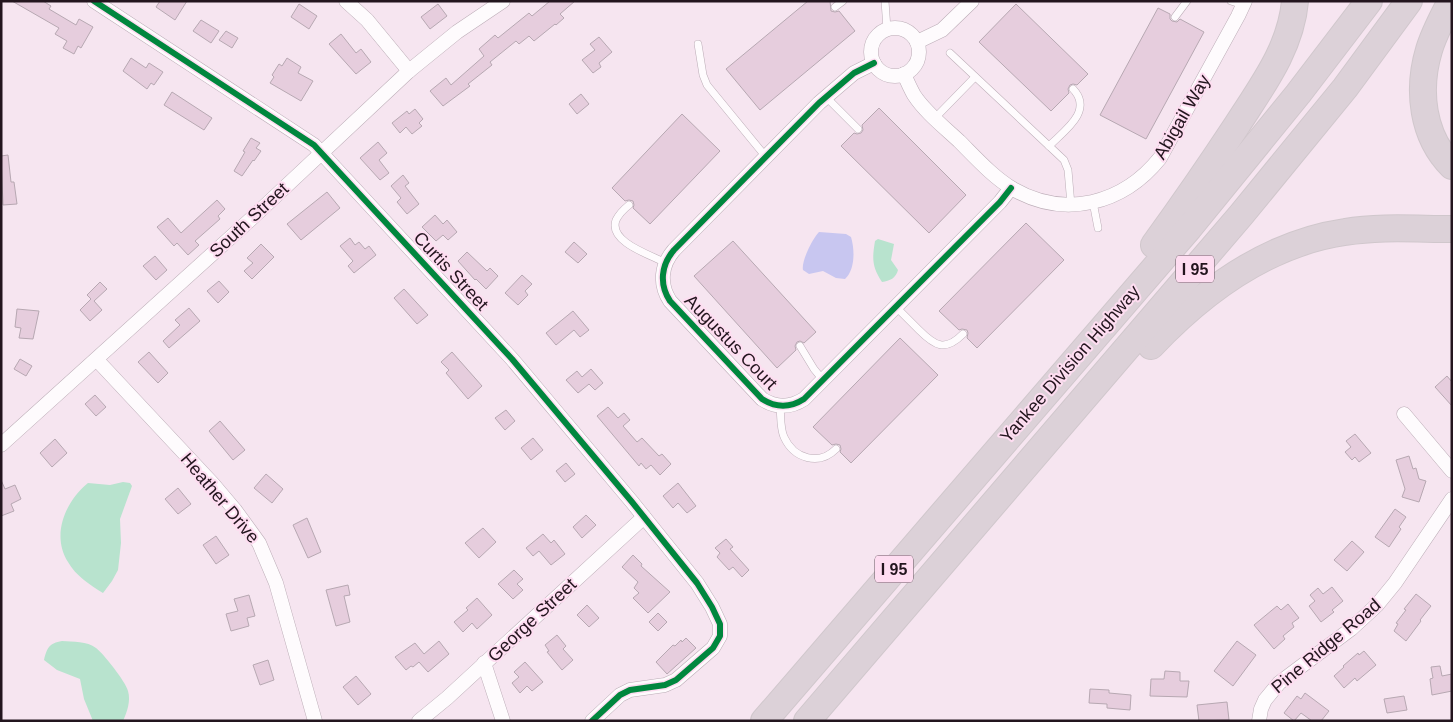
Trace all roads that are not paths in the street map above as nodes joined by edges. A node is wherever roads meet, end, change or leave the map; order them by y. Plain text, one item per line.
1 (94, 1) edge
2 (346, 1) edge
3 (503, 1) edge
4 (843, 1) edge
5 (884, 1) edge
6 (972, 1) edge
7 (1187, 1) edge
8 (1295, 1) edge
9 (1369, 1) edge
10 (1409, 1) edge
11 (1451, 1) edge
12 (1239, 2) edge
13 (836, 7) dead end
14 (1175, 17) dead end
15 (888, 29) junction
16 (917, 42) junction
17 (698, 44) dead end
18 (950, 53) dead end
19 (874, 63) junction
20 (409, 71) junction
21 (904, 74) junction
22 (975, 76) junction
23 (1073, 89) dead end
24 (826, 97) junction
25 (935, 118) junction
26 (858, 129) dead end
27 (1049, 146) junction
28 (321, 152) junction
29 (766, 157) junction
30 (1452, 166) edge
31 (1011, 188) junction
32 (1093, 202) junction
33 (629, 204) dead end
34 (1071, 205) junction
35 (1098, 228) dead end
36 (1452, 229) edge
37 (666, 263) junction
38 (896, 307) junction
39 (962, 334) dead end
40 (800, 346) dead end
41 (97, 360) junction
42 (823, 380) junction
43 (780, 406) junction
44 (1404, 414) dead end
45 (1024, 418) junction
46 (1, 445) edge
47 (836, 449) dead end
48 (1452, 471) edge
49 (1452, 499) edge
50 (644, 516) junction
51 (973, 529) junction
52 (484, 664) junction
53 (811, 718) edge
54 (315, 721) edge
55 (419, 721) edge
56 (503, 721) edge
57 (592, 721) edge
58 (764, 721) edge
59 (1258, 721) edge

1 - 28 street, Curtis Street
2 - 20 street
3 - 20 street, South Street
4 - 13 lane
5 - 15 lane
6 - 16 street
7 - 14 lane
8 - 45 highway
9 - 45 highway, Yankee Division Highway / I 95
10 - 51 highway, Yankee Division Highway / I 95
11 - 30 highway
12 - 32 street, Abigail Way
15 - 16 street
15 - 19 street
16 - 21 street
17 - 29 lane
18 - 22 lane
19 - 21 street
19 - 24 street
20 - 28 street, South Street
21 - 25 street, Abigail Way
22 - 25 lane
22 - 27 lane
23 - 27 lane
24 - 26 lane
24 - 29 street
25 - 31 street, Abigail Way
27 - 34 lane
28 - 41 street, South Street
28 - 50 street, Curtis Street
29 - 37 street
31 - 34 street, Abigail Way
31 - 38 street, Augustus Court
32 - 34 street, Abigail Way
32 - 35 lane
33 - 37 lane
36 - 51 highway
37 - 43 street, Augustus Court
38 - 39 lane
38 - 42 street, Augustus Court
40 - 42 lane
41 - 46 street, South Street
41 - 54 street, Heather Drive
42 - 43 street, Augustus Court
43 - 47 lane
44 - 48 street
45 - 58 highway, Yankee Division Highway / I 95
49 - 59 street, Pine Ridge Road
50 - 52 street, George Street
50 - 57 street, Curtis Street
51 - 53 highway, Yankee Division Highway / I 95
52 - 55 street, George Street
52 - 56 street

